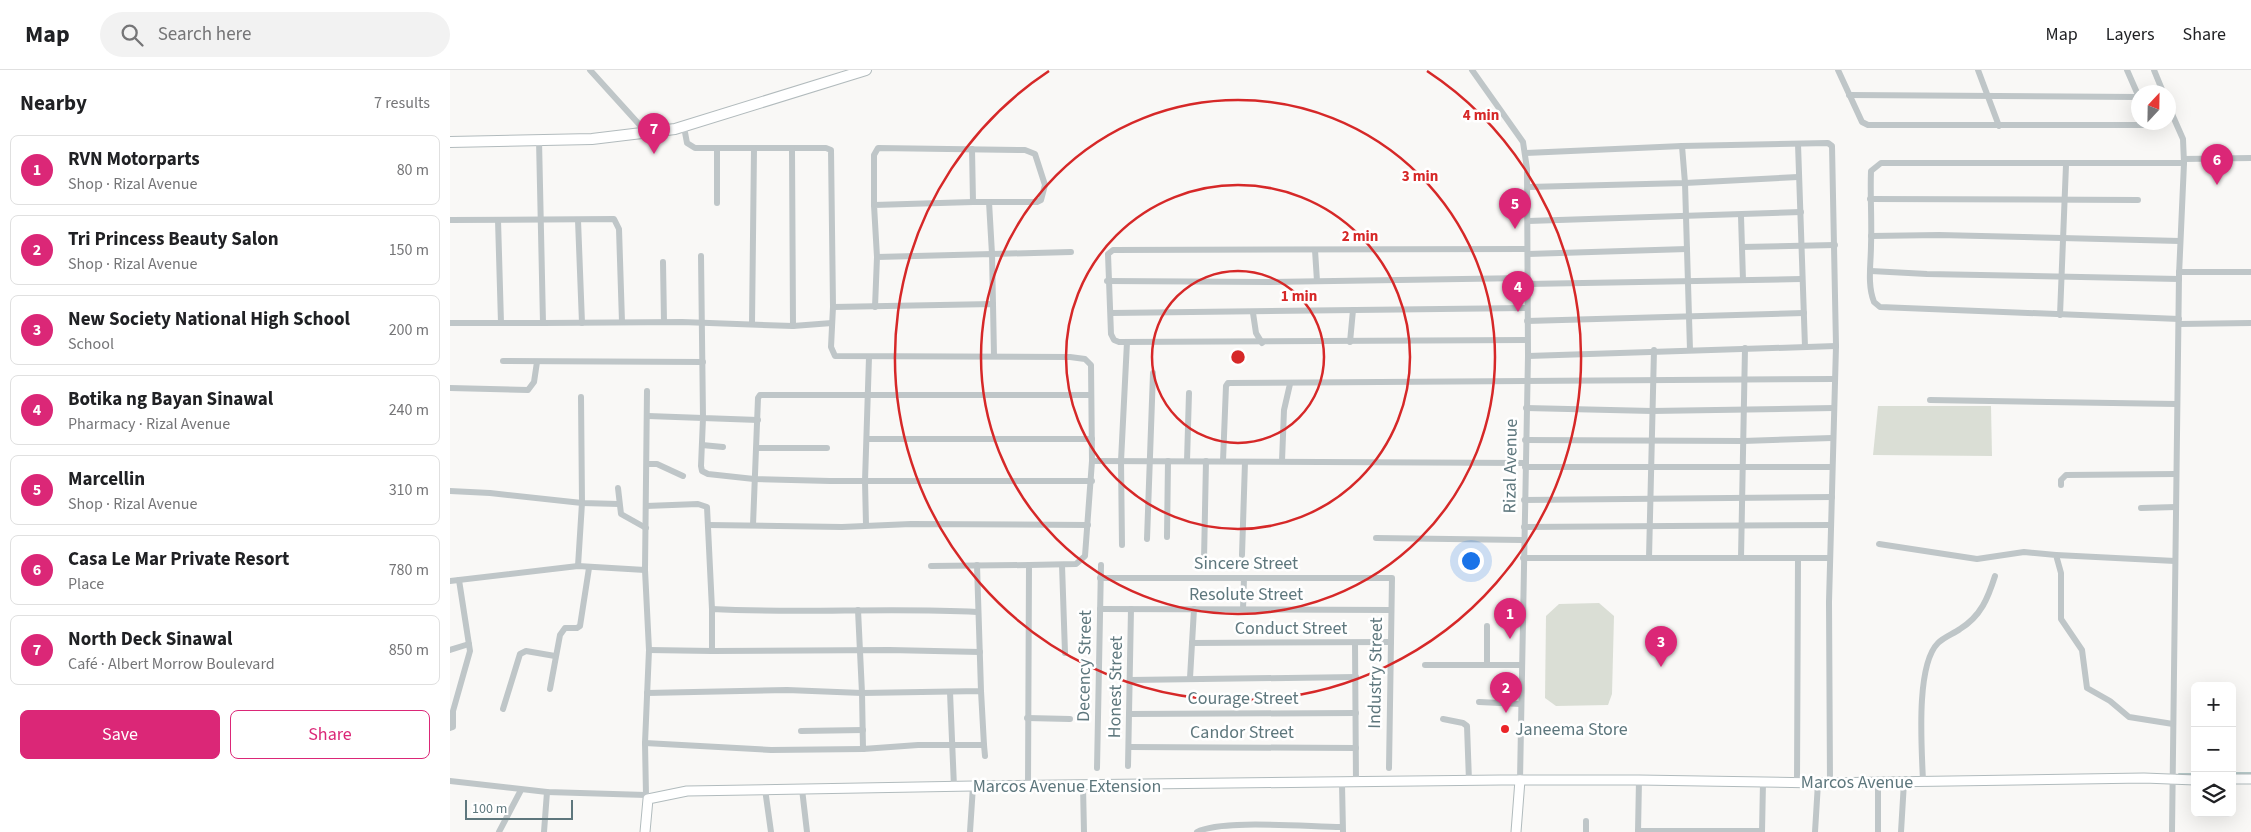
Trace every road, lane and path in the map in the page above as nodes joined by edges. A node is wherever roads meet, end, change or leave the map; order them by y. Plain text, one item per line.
1 (590, 70) edge
2 (866, 70) edge
3 (1472, 70) edge
4 (1838, 70) edge
5 (1978, 70) edge
6 (2128, 70) edge
7 (2154, 70) edge
8 (2134, 85) edge
9 (2160, 85) edge
10 (1849, 95) junction
11 (2131, 96) edge
12 (1986, 97) junction
13 (2131, 125) edge
14 (2176, 125) edge
15 (684, 126) junction
16 (1999, 126) junction
17 (647, 133) junction
18 (539, 140) junction
19 (450, 142) edge
20 (1798, 144) junction
21 (1682, 146) junction
22 (718, 149) junction
23 (754, 149) junction
24 (792, 149) junction
25 (972, 149) junction
26 (1526, 153) junction
27 (2251, 158) edge
28 (2184, 161) junction
29 (2066, 165) junction
30 (1798, 177) junction
31 (1685, 183) junction
32 (1528, 187) junction
33 (1870, 199) junction
34 (2064, 200) junction
35 (2138, 200) dead end
36 (973, 202) junction
37 (989, 202) junction
38 (716, 203) dead end
39 (874, 205) junction
40 (1801, 212) junction
41 (1741, 216) junction
42 (1686, 217) junction
43 (540, 219) junction
44 (450, 220) edge
45 (498, 220) junction
46 (578, 220) junction
47 (1528, 221) junction
48 (1871, 236) junction
49 (2062, 239) junction
50 (2180, 241) junction
51 (1835, 245) junction
52 (1800, 246) junction
53 (1742, 247) junction
54 (1688, 248) junction
55 (1315, 250) junction
56 (1071, 252) dead end
57 (1528, 252) junction
58 (992, 254) junction
59 (701, 256) dead end
60 (877, 258) junction
61 (663, 262) dead end
62 (1871, 271) junction
63 (2251, 272) edge
64 (2179, 276) junction
65 (2061, 277) junction
66 (1801, 279) junction
67 (1743, 280) junction
68 (1107, 281) junction
69 (1317, 281) junction
70 (1527, 281) junction
71 (1688, 281) junction
72 (993, 304) junction
73 (833, 307) junction
74 (876, 307) junction
75 (1527, 308) junction
76 (1352, 310) junction
77 (1111, 313) junction
78 (1253, 313) junction
79 (1804, 313) junction
80 (2060, 315) junction
81 (1689, 316) junction
82 (1527, 320) junction
83 (622, 322) junction
84 (664, 322) junction
85 (703, 322) junction
86 (2179, 322) junction
87 (450, 323) edge
88 (501, 323) junction
89 (543, 323) junction
90 (582, 323) junction
91 (2251, 323) edge
92 (752, 324) junction
93 (832, 324) junction
94 (793, 326) junction
95 (1527, 340) junction
96 (1127, 342) junction
97 (1350, 342) junction
98 (1262, 343) junction
99 (1836, 346) junction
100 (1805, 347) junction
101 (1745, 348) junction
102 (1654, 350) junction
103 (1690, 350) junction
104 (994, 356) junction
105 (1528, 356) junction
106 (869, 357) junction
107 (503, 361) dead end
108 (537, 362) junction
109 (703, 362) junction
110 (1153, 373) dead end
111 (1744, 379) junction
112 (1834, 379) junction
113 (1653, 380) junction
114 (1527, 382) junction
115 (1290, 384) junction
116 (450, 388) edge
117 (647, 392) dead end
118 (1189, 393) dead end
119 (870, 394) junction
120 (1091, 395) junction
121 (580, 397) dead end
122 (1930, 400) dead end
123 (2177, 404) junction
124 (1526, 408) junction
125 (1744, 408) junction
126 (1834, 408) junction
127 (1652, 411) junction
128 (648, 416) junction
129 (703, 418) junction
130 (758, 420) junction
131 (1832, 438) junction
132 (868, 439) junction
133 (1092, 439) junction
134 (1652, 439) junction
135 (1525, 440) junction
136 (1743, 441) junction
137 (702, 445) junction
138 (723, 447) dead end
139 (757, 448) junction
140 (827, 448) dead end
141 (1282, 460) junction
142 (1092, 461) junction
143 (1121, 461) junction
144 (1150, 461) junction
145 (1168, 461) junction
146 (1187, 461) junction
147 (1206, 461) junction
148 (1222, 461) junction
149 (1245, 462) junction
150 (647, 464) junction
151 (1525, 465) junction
152 (1743, 466) junction
153 (1651, 467) junction
154 (1831, 467) junction
155 (2176, 474) junction
156 (683, 476) dead end
157 (754, 479) junction
158 (865, 481) junction
159 (1092, 481) junction
160 (2061, 485) dead end
161 (618, 488) dead end
162 (450, 491) edge
163 (1832, 497) junction
164 (1742, 498) junction
165 (1650, 499) junction
166 (1524, 500) junction
167 (582, 503) junction
168 (619, 504) junction
169 (646, 506) junction
170 (2176, 507) junction
171 (2141, 508) dead end
172 (708, 524) junction
173 (753, 525) junction
174 (866, 525) junction
175 (1088, 525) junction
176 (1831, 525) junction
177 (1524, 526) junction
178 (1649, 526) junction
179 (1742, 526) junction
180 (646, 528) junction
181 (1167, 536) dead end
182 (1376, 538) dead end
183 (1147, 540) dead end
184 (1524, 540) junction
185 (1879, 544) dead end
186 (1122, 545) dead end
187 (1242, 555) dead end
188 (2056, 555) junction
189 (1523, 558) junction
190 (1649, 558) junction
191 (1741, 558) junction
192 (1798, 558) junction
193 (1830, 558) junction
194 (1204, 560) dead end
195 (2175, 561) junction
196 (977, 565) junction
197 (1029, 565) junction
198 (1062, 565) junction
199 (1101, 565) dead end
200 (578, 566) junction
201 (930, 566) dead end
202 (589, 568) junction
203 (645, 570) junction
204 (1996, 576) dead end
205 (1100, 578) junction
206 (1244, 578) junction
207 (1392, 578) joint
208 (459, 580) junction
209 (450, 581) edge
210 (712, 609) junction
211 (1100, 609) junction
212 (1131, 609) junction
213 (1194, 609) junction
214 (1243, 609) junction
215 (858, 610) junction
216 (1391, 610) junction
217 (977, 612) junction
218 (1487, 626) dead end
219 (1391, 642) junction
220 (1192, 643) junction
221 (1355, 643) junction
222 (469, 644) junction
223 (450, 650) edge
224 (649, 650) junction
225 (712, 651) junction
226 (860, 651) junction
227 (980, 652) junction
228 (1065, 653) dead end
229 (555, 656) junction
230 (1425, 665) dead end
231 (1488, 665) junction
232 (1521, 665) junction
233 (1356, 677) junction
234 (1190, 678) junction
235 (1130, 680) junction
236 (550, 688) dead end
237 (950, 692) junction
238 (981, 692) junction
239 (647, 693) junction
240 (862, 693) junction
241 (1479, 702) dead end
242 (1520, 704) junction
243 (503, 709) dead end
244 (1356, 713) junction
245 (1129, 714) junction
246 (1027, 718) junction
247 (1070, 719) dead end
248 (1443, 719) dead end
249 (2173, 724) junction
250 (450, 728) edge
251 (801, 730) dead end
252 (863, 730) junction
253 (645, 743) junction
254 (952, 745) junction
255 (984, 745) junction
256 (1129, 747) junction
257 (1356, 748) junction
258 (863, 749) junction
259 (985, 756) dead end
260 (1128, 766) dead end
261 (1098, 768) dead end
262 (1389, 768) dead end
263 (2236, 779) edge
264 (2251, 779) edge
265 (1520, 780) junction
266 (1639, 780) junction
267 (2174, 780) junction
268 (2191, 780) edge
269 (450, 781) edge
270 (1469, 781) junction
271 (1763, 782) junction
272 (1797, 782) junction
273 (1904, 782) junction
274 (1923, 782) junction
275 (1356, 783) junction
276 (1818, 783) junction
277 (1830, 783) junction
278 (1878, 783) junction
279 (1342, 784) junction
280 (973, 786) junction
281 (1028, 786) junction
282 (1083, 786) junction
283 (954, 787) junction
284 (765, 789) junction
285 (802, 789) junction
286 (521, 790) junction
287 (547, 792) junction
288 (647, 797) junction
289 (1586, 821) dead end
290 (1342, 830) edge
291 (1638, 831) edge
292 (499, 832) edge
293 (544, 832) edge
294 (645, 832) edge
295 (771, 832) edge
296 (806, 832) edge
297 (970, 832) edge
298 (1084, 832) edge
299 (1197, 832) edge
300 (1516, 832) edge
301 (1586, 832) edge
302 (1762, 832) edge
303 (1816, 832) edge
304 (1878, 832) edge
305 (1901, 832) edge
306 (2172, 832) edge

1 - 17 street
2 - 15 main road
3 - 26 street
4 - 10 street
5 - 12 street
6 - 8 street
7 - 9 street
10 - 12 street
10 - 16 street
11 - 12 street
12 - 16 street
13 - 16 street
14 - 28 street
15 - 17 main road
15 - 22 street
17 - 18 main road
18 - 19 main road
18 - 43 street
20 - 21 street
20 - 30 street
20 - 51 street
21 - 26 street
21 - 31 street
22 - 23 street
22 - 38 street
23 - 24 street
23 - 92 street
24 - 73 street
24 - 94 street
25 - 36 street
25 - 37 street
25 - 39 street
26 - 32 street, Rizal Avenue
27 - 28 street
28 - 29 street
28 - 50 street
29 - 33 street
29 - 34 street
30 - 31 street
30 - 40 street
31 - 32 street
31 - 42 street
32 - 47 street, Rizal Avenue
33 - 34 street
33 - 48 street
34 - 35 street
34 - 49 street
36 - 37 street
36 - 39 street
37 - 58 street
39 - 60 street
40 - 41 street
40 - 52 street
41 - 42 street
41 - 53 street
42 - 47 street
42 - 54 street
43 - 45 street
43 - 46 street
43 - 89 street
44 - 45 street
45 - 88 street
46 - 83 street
46 - 90 street
47 - 57 street, Rizal Avenue
48 - 49 street
48 - 62 street
49 - 50 street
49 - 65 street
50 - 64 street
51 - 52 street
51 - 99 street
52 - 53 street
52 - 66 street
53 - 67 street
54 - 57 street
54 - 71 street
55 - 57 street
55 - 68 street
55 - 69 street
56 - 58 street
57 - 70 street, Rizal Avenue
58 - 60 street
58 - 72 street
59 - 85 street
60 - 74 street
61 - 84 street
62 - 65 street
62 - 80 street
63 - 64 street
64 - 65 street
64 - 86 street
65 - 80 street
66 - 67 street
66 - 79 street
67 - 71 street
68 - 69 street
68 - 77 street
69 - 70 street
70 - 71 street
70 - 75 street, Rizal Avenue
71 - 81 street
72 - 74 street
72 - 104 street
73 - 74 street
73 - 93 street
75 - 76 street
75 - 82 street, Rizal Avenue
76 - 78 street
76 - 97 street
77 - 78 street
77 - 96 street
78 - 98 street
79 - 81 street
79 - 100 street
80 - 86 street
81 - 82 street
81 - 103 street
82 - 95 street, Rizal Avenue
83 - 84 street
83 - 90 street
84 - 85 street
85 - 92 street
85 - 109 street
86 - 91 street
86 - 123 street
87 - 88 street
88 - 89 street
89 - 90 street
92 - 94 street
93 - 94 street
93 - 106 street
95 - 97 street
95 - 105 street, Rizal Avenue
96 - 98 street
96 - 143 street
97 - 98 street
99 - 100 street
99 - 112 street
100 - 101 street
101 - 103 street
101 - 111 street
102 - 103 street
102 - 105 street
102 - 113 street
104 - 106 street
104 - 120 street
105 - 114 street, Rizal Avenue
106 - 119 street
107 - 108 street
108 - 109 street
108 - 116 street
109 - 129 street
110 - 144 street
111 - 112 street
111 - 113 street
111 - 125 street
112 - 126 street
113 - 114 street
113 - 127 street
114 - 115 street
114 - 124 street, Rizal Avenue
115 - 141 street
115 - 148 street
117 - 128 street
118 - 146 street
119 - 120 street
119 - 130 street
119 - 132 street
120 - 133 street
121 - 167 street
122 - 123 street
123 - 155 street
124 - 127 street
124 - 135 street, Rizal Avenue
125 - 126 street
125 - 127 street
125 - 136 street
126 - 131 street
127 - 134 street
128 - 129 street
128 - 150 street
129 - 130 street
129 - 137 street
130 - 139 street
131 - 136 street
131 - 154 street
132 - 133 street
132 - 158 street
133 - 142 street
134 - 135 street
134 - 136 street
134 - 153 street
135 - 151 street, Rizal Avenue
136 - 152 street
137 - 138 street
137 - 157 street
139 - 140 street
139 - 157 street
141 - 149 street
141 - 151 street
142 - 143 street
142 - 159 street
143 - 144 street
143 - 186 street
144 - 145 street
144 - 183 street
145 - 146 street
145 - 181 street
146 - 147 street
147 - 148 street
147 - 194 street
148 - 149 street
149 - 187 street
150 - 156 street
150 - 169 street
151 - 153 street
151 - 166 street, Rizal Avenue
152 - 153 street
152 - 154 street
152 - 164 street
153 - 165 street
154 - 163 street
155 - 160 street
155 - 170 street
157 - 158 street
157 - 173 street
158 - 159 street
158 - 174 street
159 - 175 street
161 - 168 street
162 - 167 street
163 - 164 street
163 - 176 street
164 - 165 street
164 - 179 street
165 - 166 street
165 - 178 street
166 - 177 street, Rizal Avenue
167 - 168 street
167 - 200 street
168 - 180 street
169 - 172 street
169 - 180 street
170 - 171 street
170 - 195 street
172 - 173 street
172 - 210 street
173 - 174 street
174 - 175 street
175 - 198 street
176 - 179 street
176 - 193 street
177 - 178 street
177 - 184 street, Rizal Avenue
178 - 179 street
178 - 190 street
179 - 191 street
180 - 203 street
182 - 184 street
184 - 189 street, Rizal Avenue
185 - 188 street
188 - 195 street
188 - 249 street
189 - 190 street
189 - 232 street, Rizal Avenue
190 - 191 street
191 - 192 street
192 - 193 street
192 - 272 street
193 - 277 street
195 - 249 street
196 - 197 street
196 - 201 street
196 - 217 street
197 - 198 street
197 - 246 street
198 - 228 street
199 - 205 street, Decency Street
200 - 202 street
200 - 208 street
202 - 203 street
202 - 229 street
203 - 224 street
204 - 274 street
205 - 206 street, Sincere Street
205 - 211 street, Decency Street
206 - 207 street, Sincere Street
206 - 214 street
207 - 216 street, Industry Street
208 - 209 street
208 - 222 street
210 - 215 street
210 - 225 street
211 - 212 street, Resolute Street
211 - 261 street, Decency Street
212 - 213 street, Resolute Street
212 - 235 street, Honest Street
213 - 214 street, Resolute Street
213 - 220 street
214 - 216 street, Resolute Street
215 - 217 street
215 - 226 street
216 - 219 street, Industry Street
217 - 227 street
218 - 231 street
219 - 221 street, Conduct Street
219 - 262 street, Industry Street
220 - 221 street, Conduct Street
220 - 234 street
221 - 233 street
222 - 223 street
222 - 250 street
224 - 225 street
224 - 239 street
225 - 226 street
226 - 227 street
226 - 240 street
227 - 238 street
229 - 236 street
229 - 243 street
230 - 231 street
231 - 232 street
232 - 242 street, Rizal Avenue
233 - 234 street
233 - 244 street
234 - 235 street
235 - 245 street, Honest Street
237 - 238 street
237 - 240 street
237 - 254 street
238 - 255 street
239 - 240 street
239 - 253 street
240 - 252 street
241 - 242 street
242 - 265 street, Rizal Avenue
244 - 245 street, Courage Street
244 - 257 street
245 - 256 street, Honest Street
246 - 247 street
246 - 281 street
248 - 270 street
249 - 267 street
251 - 252 street
252 - 258 street
253 - 258 street
253 - 288 street
254 - 255 street
254 - 258 street
254 - 283 street
255 - 259 street
256 - 257 street, Candor Street
256 - 260 street, Honest Street
257 - 275 street
263 - 264 street
265 - 266 street, Marcos Avenue
265 - 270 street, Marcos Avenue Extension
265 - 300 street
266 - 271 street, Marcos Avenue
266 - 291 street
267 - 268 street, Marcos Avenue
267 - 274 street, Marcos Avenue
267 - 306 street
269 - 286 street
270 - 275 street, Marcos Avenue Extension
271 - 272 street, Marcos Avenue
271 - 302 street
272 - 276 street, Marcos Avenue
273 - 274 street, Marcos Avenue
273 - 278 street, Marcos Avenue
273 - 305 street
275 - 279 street, Marcos Avenue Extension
276 - 277 street, Marcos Avenue
276 - 303 street
277 - 278 street, Marcos Avenue
278 - 304 street
279 - 282 street, Marcos Avenue Extension
279 - 290 street
280 - 281 street, Marcos Avenue Extension
280 - 283 street, Marcos Avenue Extension
280 - 297 street
281 - 282 street, Marcos Avenue Extension
282 - 298 street
283 - 285 street, Marcos Avenue Extension
284 - 285 street, Marcos Avenue Extension
284 - 288 street, Marcos Avenue Extension
284 - 295 street
285 - 296 street
286 - 287 street
286 - 292 street
287 - 288 street
287 - 293 street
288 - 294 street
289 - 301 street
290 - 299 street
291 - 302 street

